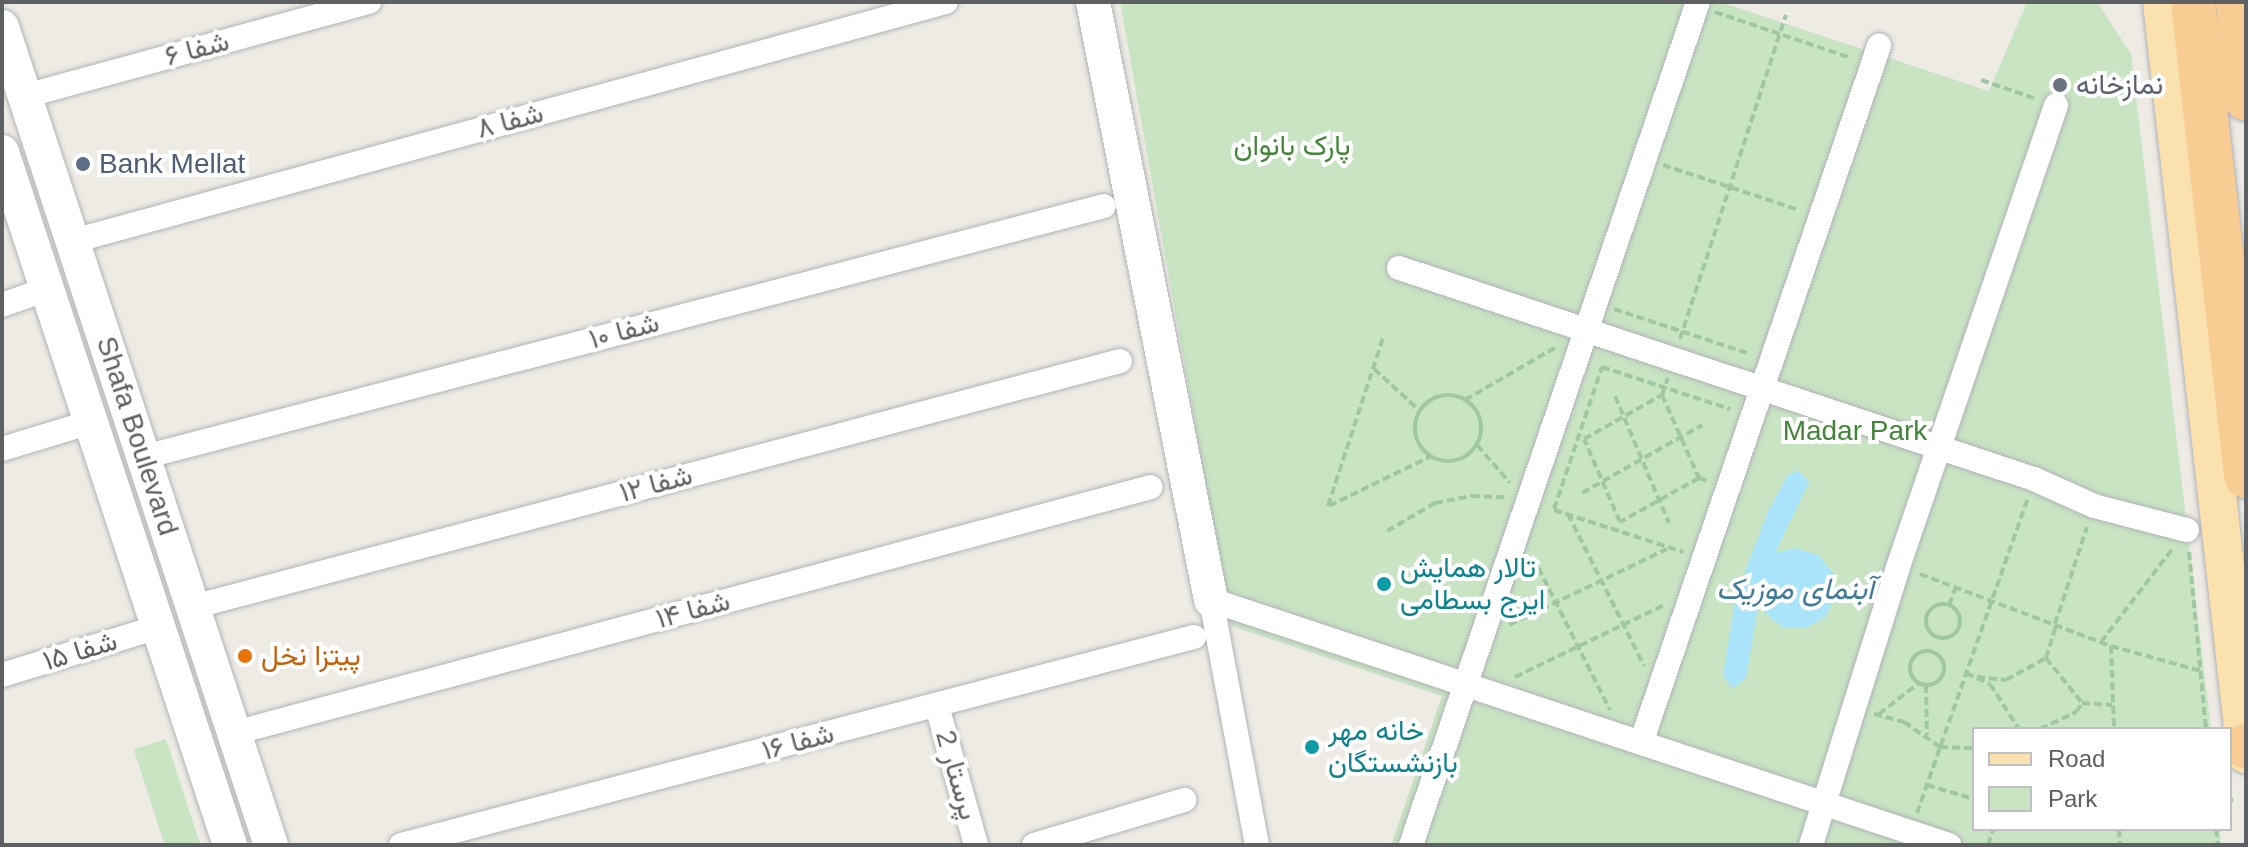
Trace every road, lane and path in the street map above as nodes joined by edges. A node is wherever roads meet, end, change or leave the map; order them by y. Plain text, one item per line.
1 (369, 2) edge
2 (946, 2) edge
3 (1093, 2) edge
4 (1698, 4) edge
5 (2167, 7) edge
6 (1786, 15) dead end
7 (2241, 17) edge
8 (2, 27) edge
9 (1780, 34) junction
10 (1876, 55) joint
11 (1981, 80) dead end
12 (25, 96) junction
13 (2246, 99) edge
14 (2056, 105) joint
15 (2, 152) edge
16 (1645, 159) junction
17 (1730, 187) junction
18 (1104, 206) dead end
19 (1821, 217) junction
20 (73, 241) junction
21 (1399, 268) dead end
22 (47, 289) junction
23 (1596, 302) junction
24 (2, 305) edge
25 (1586, 330) junction
26 (1683, 331) junction
27 (1383, 338) dead end
28 (1674, 359) junction
29 (1120, 361) dead end
30 (1772, 361) junction
31 (1373, 368) junction
32 (1665, 387) junction
33 (1762, 389) junction
34 (1662, 395) junction
35 (1615, 396) dead end
36 (1465, 400) junction
37 (1420, 411) junction
38 (1623, 416) junction
39 (91, 422) junction
40 (1725, 423) dead end
41 (1702, 425) dead end
42 (1681, 437) junction
43 (1477, 445) junction
44 (1939, 447) junction
45 (2, 449) edge
46 (1431, 456) junction
47 (144, 457) junction
48 (1642, 459) junction
49 (1711, 466) dead end
50 (2246, 476) edge
51 (2034, 479) junction
52 (1602, 481) junction
53 (1151, 487) dead end
54 (1582, 493) dead end
55 (1701, 495) dead end
56 (1660, 500) junction
57 (1528, 502) junction
58 (2094, 506) junction
59 (1554, 509) junction
60 (1568, 514) junction
61 (1620, 522) junction
62 (1669, 523) dead end
63 (1519, 529) junction
64 (2187, 530) junction
65 (1387, 531) dead end
66 (1618, 531) junction
67 (1686, 537) dead end
68 (1669, 548) junction
69 (1693, 556) junction
70 (1898, 567) junction
71 (1601, 581) junction
72 (1956, 587) junction
73 (1693, 591) junction
74 (1992, 599) junction
75 (1211, 600) junction
76 (1556, 603) junction
77 (1949, 605) junction
78 (193, 607) junction
79 (2055, 624) junction
80 (1623, 625) junction
81 (158, 627) junction
82 (1194, 637) dead end
83 (1938, 638) junction
84 (1481, 639) junction
85 (2101, 642) junction
86 (1578, 646) junction
87 (2111, 646) junction
88 (1933, 651) junction
89 (2046, 658) junction
90 (2201, 671) junction
91 (1966, 673) junction
92 (2, 675) edge
93 (1977, 677) junction
94 (1919, 683) junction
95 (1926, 685) junction
96 (1476, 688) junction
97 (1658, 693) junction
98 (2082, 703) junction
99 (2112, 705) junction
100 (937, 706) junction
101 (1878, 715) junction
102 (1853, 718) junction
103 (2018, 727) edge
104 (2044, 727) edge
105 (2114, 727) edge
106 (2206, 727) edge
107 (234, 733) junction
108 (1927, 735) junction
109 (1632, 740) junction
110 (2246, 746) edge
111 (1940, 747) junction
112 (1972, 748) edge
113 (2246, 754) edge
114 (1927, 785) junction
115 (1972, 798) edge
116 (1184, 800) dead end
117 (1825, 804) junction
118 (1910, 832) junction
119 (230, 845) edge
120 (271, 845) edge
121 (401, 845) edge
122 (976, 845) edge
123 (1034, 845) edge
124 (1257, 845) edge
125 (1411, 845) edge
126 (1811, 845) edge
127 (1949, 845) edge

1 - 12 street, شفا ۶
2 - 20 street, شفا ۸
3 - 75 street
4 - 9 path
4 - 16 street
5 - 50 highway
5 - 110 main road
6 - 9 path
7 - 13 highway
8 - 12 street, Shafa Boulevard
9 - 10 path
9 - 17 path
10 - 19 street
11 - 14 path
12 - 20 street, Shafa Boulevard
14 - 44 street
15 - 22 street, Shafa Boulevard
16 - 17 path
16 - 23 street
17 - 19 path
17 - 26 path
18 - 47 street, شفا ۱۰
19 - 30 street
20 - 47 street, Shafa Boulevard
21 - 25 street
22 - 24 street
22 - 39 street, Shafa Boulevard
23 - 25 street
23 - 26 path
25 - 28 street
25 - 36 path
25 - 57 street
26 - 28 path
26 - 30 path
27 - 31 path
28 - 32 path
28 - 33 street
29 - 78 street, شفا ۱۲
30 - 33 street
31 - 37 path
31 - 46 path
32 - 34 path
32 - 40 path
32 - 59 path
33 - 44 street
33 - 69 street
34 - 38 path
34 - 42 path
35 - 38 path
36 - 37 path
36 - 43 path
37 - 46 path
38 - 48 path
38 - 52 path
39 - 45 street
39 - 81 street, Shafa Boulevard
41 - 42 path
42 - 48 path
42 - 56 path
43 - 46 path
43 - 57 path
44 - 51 street
44 - 70 street
47 - 78 street, Shafa Boulevard
48 - 52 path
48 - 56 path
49 - 55 path
51 - 58 street
51 - 74 path
52 - 54 path
52 - 61 path
53 - 107 street, شفا ۱۴
56 - 61 path
56 - 62 path
57 - 59 path
57 - 63 street
57 - 65 path
58 - 64 street
58 - 79 path
59 - 60 path
60 - 66 path
60 - 71 path
61 - 66 path
63 - 76 path
63 - 84 street
64 - 85 path
64 - 90 path
66 - 68 path
67 - 69 path
68 - 69 path
68 - 71 path
69 - 73 street
70 - 72 path
70 - 102 street
71 - 76 path
71 - 80 path
72 - 74 path
72 - 77 path
73 - 80 path
73 - 97 street
74 - 79 path
74 - 91 path
75 - 96 street
75 - 124 street
76 - 84 path
76 - 86 path
77 - 83 path
77 - 83 path
78 - 107 street, Shafa Boulevard
79 - 85 path
79 - 89 path
80 - 86 path
80 - 97 path
81 - 92 street, شفا ۱۵
81 - 119 street, Shafa Boulevard
82 - 100 street, شفا ۱۶
83 - 88 path
84 - 96 street
85 - 87 path
86 - 96 path
86 - 109 path
87 - 90 path
87 - 99 path
88 - 94 path
88 - 95 path
89 - 93 path
89 - 98 path
90 - 106 path
91 - 93 path
91 - 111 path
93 - 103 path
94 - 95 path
94 - 101 path
95 - 108 path
96 - 109 street
96 - 125 street
97 - 109 street
98 - 99 path
98 - 104 path
99 - 105 path
100 - 121 street, شفا ۱۶
100 - 122 street, پرستار 2
101 - 102 path
101 - 108 path
102 - 117 street
107 - 120 street, Shafa Boulevard
108 - 111 path
109 - 117 street
110 - 113 main road
111 - 112 path
111 - 114 path
114 - 115 path
114 - 118 path
116 - 123 street
117 - 118 street
117 - 126 street
118 - 127 street

